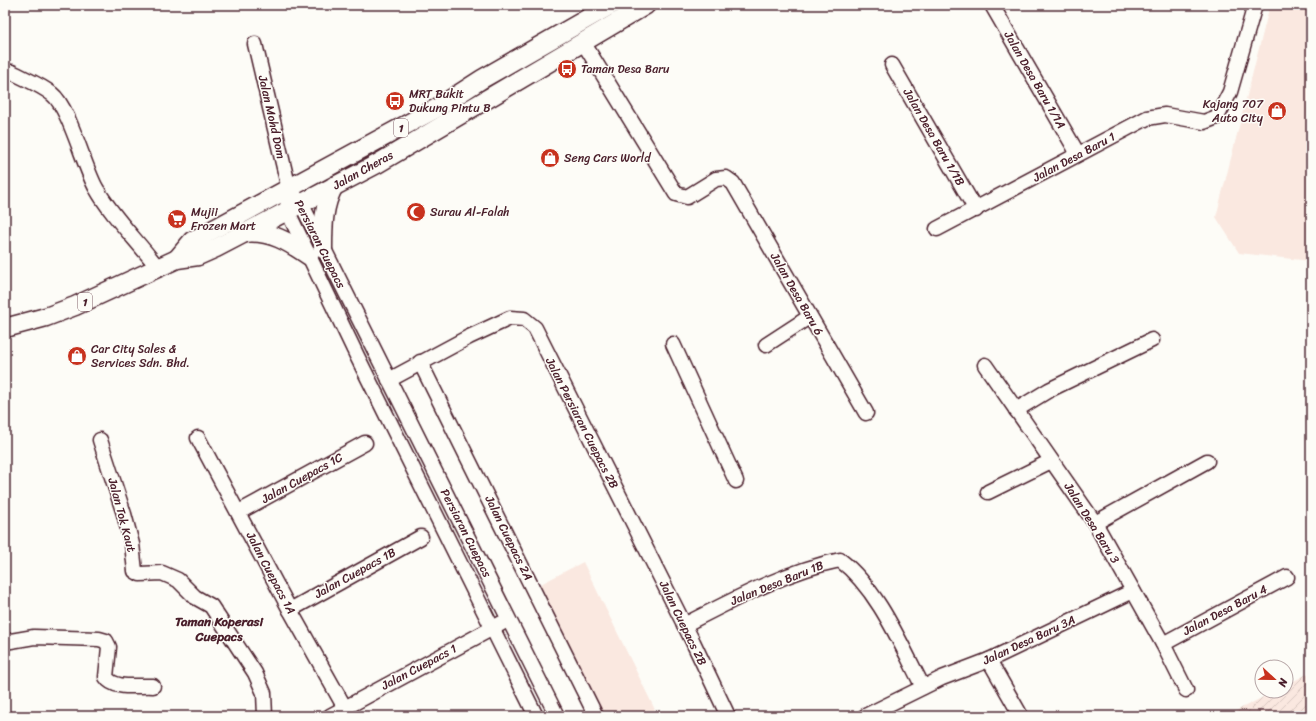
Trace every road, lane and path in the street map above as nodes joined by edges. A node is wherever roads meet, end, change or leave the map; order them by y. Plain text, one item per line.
1 (611, 5) edge
2 (646, 5) edge
3 (1255, 5) edge
4 (993, 7) dead end
5 (583, 42) junction
6 (255, 44) dead end
7 (892, 65) dead end
8 (5, 72) edge
9 (1078, 154) junction
10 (334, 186) junction
11 (289, 189) junction
12 (294, 206) junction
13 (976, 210) junction
14 (937, 229) dead end
15 (242, 234) junction
16 (316, 252) junction
17 (177, 260) junction
18 (158, 268) junction
19 (809, 317) junction
20 (5, 328) edge
21 (1152, 340) dead end
22 (673, 344) dead end
23 (766, 345) dead end
24 (420, 362) junction
25 (986, 365) dead end
26 (389, 380) junction
27 (1016, 410) junction
28 (866, 413) dead end
29 (198, 438) dead end
30 (100, 440) dead end
31 (365, 443) dead end
32 (1051, 461) junction
33 (1207, 461) dead end
34 (736, 481) dead end
35 (988, 492) dead end
36 (239, 512) junction
37 (1094, 523) junction
38 (636, 530) joint
39 (421, 537) dead end
40 (1288, 577) dead end
41 (1133, 592) junction
42 (290, 610) junction
43 (509, 619) junction
44 (684, 625) junction
45 (493, 628) junction
46 (5, 642) edge
47 (1163, 644) junction
48 (989, 660) junction
49 (153, 686) dead end
50 (923, 687) junction
51 (1186, 690) dead end
52 (345, 708) junction
53 (265, 716) edge
54 (330, 716) edge
55 (536, 716) edge
56 (557, 716) edge
57 (596, 716) edge
58 (728, 716) edge
59 (865, 716) edge
60 (1021, 716) edge

1 - 11 main road, Jalan Cheras / 1
2 - 5 main road, Jalan Cheras / 1
3 - 9 street, Jalan Desa Baru 1
4 - 9 street, Jalan Desa Baru 1/1A
5 - 10 main road, Jalan Cheras / 1
5 - 19 street, Jalan Desa Baru 6
6 - 11 street, Jalan Mohd Dom
7 - 13 street, Jalan Desa Baru 1/1B
8 - 18 street
9 - 13 street, Jalan Desa Baru 1
10 - 12 main road, Jalan Cheras / 1
10 - 16 main road
11 - 12 street, Persiaran Cuepacs
11 - 17 main road, Jalan Cheras / 1
12 - 15 main road, Jalan Cheras / 1
12 - 16 street, Persiaran Cuepacs
13 - 14 street, Jalan Desa Baru 1
15 - 16 main road
15 - 17 main road, Jalan Cheras / 1
16 - 26 street, Persiaran Cuepacs
16 - 45 street, Persiaran Cuepacs
17 - 18 main road, Jalan Cheras / 1
18 - 20 main road, Jalan Cheras / 1
19 - 23 street
19 - 28 street, Jalan Desa Baru 6
21 - 27 street
22 - 34 street
24 - 26 street
24 - 38 street, Jalan Persiaran Cuepacs 2B
24 - 57 street, Jalan Cuepacs 2A
25 - 27 street, Jalan Desa Baru 3
26 - 43 street, Persiaran Cuepacs
27 - 32 street, Jalan Desa Baru 3
29 - 36 street, Jalan Cuepacs 1A
30 - 53 street, Jalan Tok Kaut
31 - 36 street, Jalan Cuepacs 1C
32 - 35 street
32 - 37 street, Jalan Desa Baru 3
33 - 37 street
36 - 42 street, Jalan Cuepacs 1A
37 - 41 street, Jalan Desa Baru 3
38 - 44 street, Jalan Cuepacs 2B
39 - 42 street, Jalan Cuepacs 1B
40 - 47 street, Jalan Desa Baru 4
41 - 47 street, Jalan Desa Baru 3
41 - 48 street, Jalan Desa Baru 3A
42 - 52 street, Jalan Cuepacs 1A
43 - 45 street, Jalan Cuepacs 1
43 - 56 street, Persiaran Cuepacs
44 - 50 street, Jalan Desa Baru 1B
44 - 58 street, Jalan Cuepacs 2B
45 - 52 street, Jalan Cuepacs 1
45 - 55 street, Persiaran Cuepacs
46 - 49 street
47 - 51 street, Jalan Desa Baru 3
48 - 50 street, Jalan Desa Baru 3A
48 - 60 street
50 - 59 street, Jalan Desa Baru 3A
52 - 54 street, Jalan Cuepacs 1

